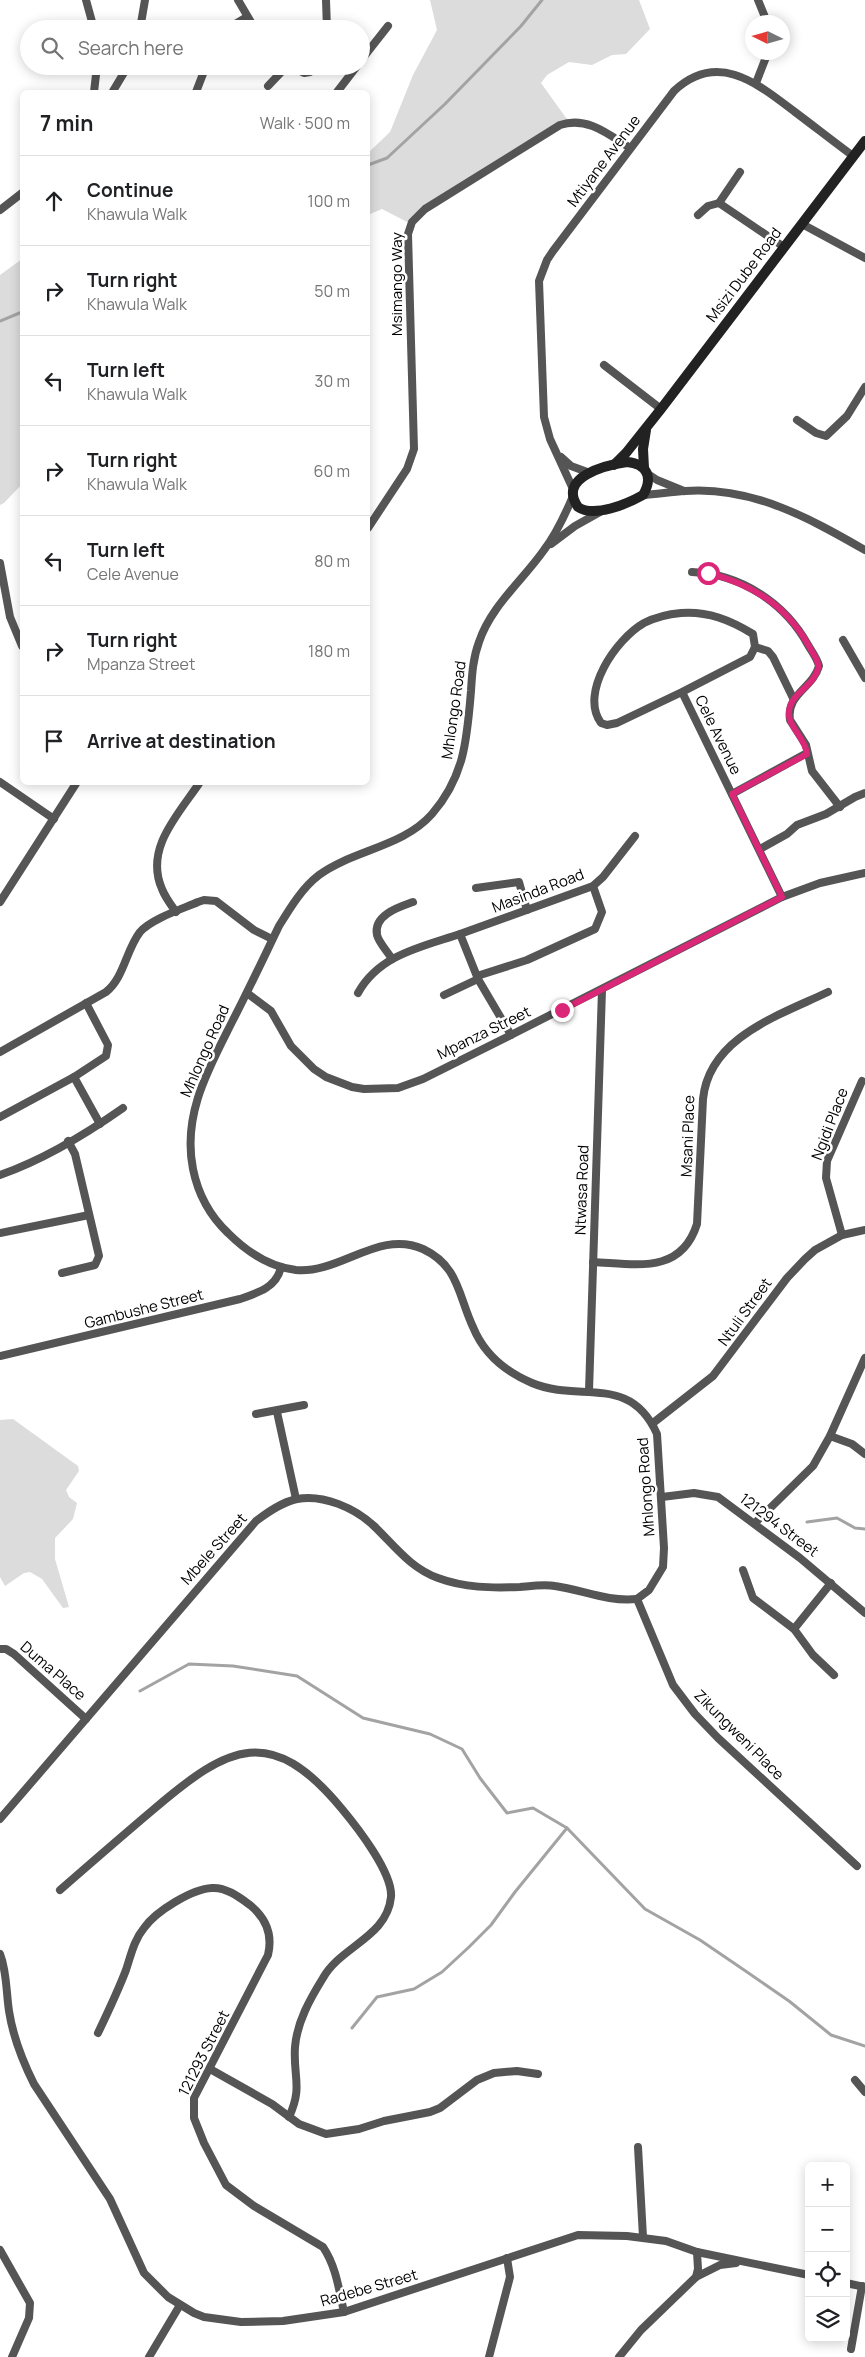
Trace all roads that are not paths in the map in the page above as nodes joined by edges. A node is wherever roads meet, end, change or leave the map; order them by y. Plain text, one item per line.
1 (86, 0) edge
2 (145, 0) edge
3 (238, 0) edge
4 (326, 0) edge
5 (758, 0) edge
6 (764, 15) edge
7 (247, 17) junction
8 (92, 20) edge
9 (142, 20) edge
10 (242, 20) edge
11 (249, 20) edge
12 (327, 20) edge
13 (388, 26) dead end
14 (370, 49) edge
15 (765, 60) edge
16 (96, 75) edge
17 (123, 75) edge
18 (203, 75) edge
19 (280, 75) edge
20 (350, 75) edge
21 (756, 83) junction
22 (268, 86) dead end
23 (94, 90) edge
24 (114, 90) edge
25 (197, 90) edge
26 (339, 90) edge
27 (865, 141) edge
28 (630, 148) junction
29 (854, 156) junction
30 (740, 172) dead end
31 (20, 195) edge
32 (719, 203) junction
33 (0, 210) edge
34 (698, 215) dead end
35 (802, 224) junction
36 (784, 247) junction
37 (865, 258) edge
38 (604, 365) dead end
39 (864, 392) edge
40 (660, 410) junction
41 (797, 420) dead end
42 (647, 426) junction
43 (556, 452) junction
44 (614, 465) junction
45 (646, 471) junction
46 (590, 472) junction
47 (684, 491) junction
48 (573, 493) junction
49 (643, 495) junction
50 (600, 512) junction
51 (370, 525) edge
52 (544, 550) junction
53 (865, 550) edge
54 (0, 563) edge
55 (692, 572) dead end
56 (844, 640) dead end
57 (20, 641) edge
58 (755, 647) junction
59 (865, 678) edge
60 (682, 692) junction
61 (793, 698) junction
62 (807, 754) junction
63 (0, 782) edge
64 (75, 785) edge
65 (198, 785) edge
66 (865, 793) edge
67 (732, 794) junction
68 (840, 807) junction
69 (54, 818) junction
70 (635, 836) dead end
71 (760, 849) junction
72 (865, 873) edge
73 (593, 886) junction
74 (476, 888) dead end
75 (782, 897) junction
76 (0, 902) edge
77 (413, 902) dead end
78 (527, 910) junction
79 (176, 912) junction
80 (460, 934) junction
81 (272, 939) junction
82 (392, 959) junction
83 (477, 977) junction
84 (602, 990) junction
85 (828, 992) dead end
86 (247, 993) junction
87 (358, 993) dead end
88 (444, 994) dead end
89 (86, 1003) junction
90 (511, 1035) junction
91 (0, 1052) edge
92 (74, 1076) junction
93 (862, 1081) dead end
94 (123, 1108) dead end
95 (0, 1118) edge
96 (100, 1124) junction
97 (68, 1142) junction
98 (0, 1175) edge
99 (89, 1215) junction
100 (865, 1230) edge
101 (0, 1233) edge
102 (842, 1235) junction
103 (593, 1262) junction
104 (281, 1267) junction
105 (62, 1273) dead end
106 (0, 1356) edge
107 (865, 1358) edge
108 (589, 1391) junction
109 (304, 1405) dead end
110 (277, 1412) junction
111 (256, 1414) dead end
112 (653, 1423) junction
113 (830, 1436) junction
114 (865, 1454) edge
115 (662, 1497) junction
116 (296, 1499) junction
117 (755, 1523) junction
118 (743, 1570) dead end
119 (831, 1583) junction
120 (637, 1599) junction
121 (865, 1613) edge
122 (794, 1629) junction
123 (0, 1649) edge
124 (834, 1675) dead end
125 (86, 1719) junction
126 (0, 1819) edge
127 (857, 1866) dead end
128 (60, 1890) dead end
129 (0, 1954) edge
130 (98, 2033) dead end
131 (210, 2069) junction
132 (538, 2074) dead end
133 (855, 2080) dead end
134 (865, 2092) edge
135 (289, 2117) junction
136 (638, 2147) dead end
137 (643, 2238) junction
138 (0, 2250) edge
139 (697, 2252) junction
140 (507, 2258) junction
141 (745, 2262) junction
142 (805, 2274) edge
143 (696, 2277) junction
144 (850, 2284) edge
145 (864, 2286) edge
146 (180, 2305) junction
147 (344, 2312) junction
148 (851, 2349) dead end
149 (12, 2357) edge
150 (150, 2357) edge
151 (489, 2357) edge
152 (619, 2357) edge

1 - 8 street
2 - 9 street
3 - 7 street
4 - 12 street
5 - 6 street
7 - 10 street
7 - 11 street
13 - 14 street
15 - 21 street
16 - 23 street
17 - 24 street
18 - 25 street
19 - 22 street
20 - 26 street
21 - 28 street, Mtiyane Avenue
21 - 29 street, Mtiyane Avenue
27 - 29 street, Msizi Dube Road
28 - 43 street, Mtiyane Avenue
28 - 51 street, Msimango Way
29 - 35 street, Msizi Dube Road
30 - 32 street
31 - 33 street
32 - 34 street
32 - 36 street
35 - 36 street, Msizi Dube Road
35 - 37 street
36 - 40 street, Msizi Dube Road
38 - 40 street
39 - 41 street
40 - 42 street, Msizi Dube Road
42 - 44 street, Msizi Dube Road
42 - 45 street
43 - 46 street, Mtiyane Avenue
43 - 48 street, Mtiyane Avenue
44 - 45 street
44 - 46 street
45 - 47 street
45 - 49 street
46 - 48 street
47 - 49 street
47 - 53 street
48 - 50 street
48 - 52 street, Mhlongo Road
49 - 50 street
50 - 52 street, Mhlongo Road
52 - 81 street, Mhlongo Road
54 - 57 street
55 - 61 street
56 - 59 street
58 - 60 street, Cele Avenue
58 - 60 street, Cele Avenue
58 - 61 street
60 - 67 street, Cele Avenue
61 - 62 street
62 - 67 street
62 - 68 street
63 - 69 street
64 - 69 street
65 - 79 street
66 - 68 street
67 - 71 street, Cele Avenue
68 - 71 street
69 - 76 street
70 - 73 street, Masinda Road
71 - 75 street, Cele Avenue
72 - 75 street, Mpanza Street
73 - 78 street, Masinda Road
73 - 83 street
74 - 78 street
75 - 84 street, Mpanza Street
77 - 82 street
78 - 80 street, Masinda Road
79 - 81 street
79 - 89 street
80 - 82 street, Masinda Road
80 - 83 street
81 - 86 street, Mhlongo Road
82 - 87 street, Masinda Road
83 - 88 street
83 - 90 street
84 - 90 street, Mpanza Street
84 - 103 street, Ntwasa Road
85 - 103 street, Msani Place
86 - 90 street, Mpanza Street
86 - 104 street, Mhlongo Road
89 - 91 street
89 - 92 street
92 - 95 street
92 - 96 street
93 - 102 street, Ngidi Place
94 - 96 street
96 - 97 street
97 - 98 street
97 - 99 street
99 - 101 street
99 - 105 street
100 - 102 street, Ntuli Street
102 - 112 street, Ntuli Street
103 - 108 street, Ntwasa Road
104 - 106 street, Gambushe Street
104 - 108 street, Mhlongo Road
107 - 113 street
108 - 112 street, Mhlongo Road
109 - 110 street
110 - 111 street
110 - 116 street
112 - 115 street, Mhlongo Road
113 - 114 street
113 - 117 street
115 - 117 street, 121294 Street
115 - 120 street, Mhlongo Road
116 - 120 street, Mbele Street
116 - 125 street, Mbele Street
117 - 119 street, 121294 Street
118 - 122 street
119 - 121 street, 121294 Street
119 - 122 street
120 - 127 street, Zikungweni Place
122 - 124 street
123 - 125 street, Duma Place
125 - 126 street, Mbele Street
128 - 135 street
129 - 146 street, Radebe Street
130 - 131 street, 121293 Street
131 - 135 street
131 - 147 street, 121293 Street
132 - 135 street
133 - 134 street
136 - 137 street
137 - 139 street, Radebe Street
137 - 140 street, Radebe Street
138 - 149 street
139 - 141 street, Radebe Street
139 - 143 street
140 - 147 street, Radebe Street
140 - 151 street
141 - 142 street, Radebe Street
141 - 143 street
143 - 152 street
144 - 145 street
145 - 148 street
146 - 147 street, Radebe Street
146 - 150 street

